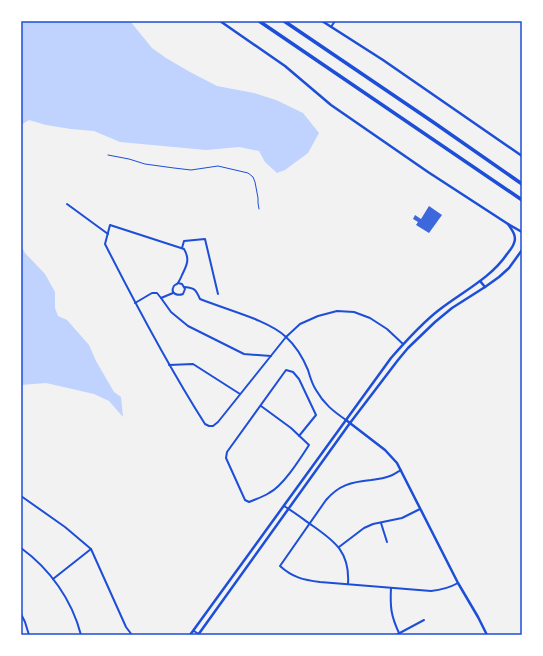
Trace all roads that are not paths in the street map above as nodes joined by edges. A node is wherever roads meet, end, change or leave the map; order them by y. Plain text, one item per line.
1 (220, 21) edge
2 (259, 21) edge
3 (284, 21) edge
4 (335, 21) edge
5 (325, 22) edge
6 (331, 27) junction
7 (522, 156) edge
8 (522, 184) edge
9 (522, 200) edge
10 (67, 204) dead end
11 (508, 224) junction
12 (522, 232) edge
13 (108, 234) junction
14 (182, 248) junction
15 (522, 250) edge
16 (480, 281) junction
17 (178, 283) junction
18 (185, 287) junction
19 (485, 288) junction
20 (174, 292) junction
21 (218, 294) dead end
22 (162, 298) junction
23 (135, 303) junction
24 (286, 337) junction
25 (404, 344) junction
26 (408, 348) junction
27 (271, 356) junction
28 (169, 365) junction
29 (240, 394) junction
30 (260, 406) junction
31 (346, 420) junction
32 (350, 423) junction
33 (299, 436) junction
34 (401, 470) junction
35 (21, 496) edge
36 (284, 506) junction
37 (289, 509) junction
38 (420, 509) junction
39 (381, 523) junction
40 (309, 524) junction
41 (386, 542) dead end
42 (338, 547) junction
43 (21, 548) edge
44 (91, 549) junction
45 (236, 572) junction
46 (241, 576) junction
47 (53, 579) junction
48 (458, 583) junction
49 (348, 584) junction
50 (391, 588) junction
51 (21, 614) edge
52 (424, 620) dead end
53 (194, 631) junction
54 (399, 633) junction
55 (29, 635) edge
56 (81, 635) edge
57 (132, 635) edge
58 (190, 635) edge
59 (199, 635) edge
60 (396, 635) edge
61 (487, 635) edge

1 - 11 main road
2 - 9 highway
3 - 8 highway
4 - 6 street
5 - 6 main road
6 - 7 main road
10 - 13 street
11 - 12 main road
11 - 16 main road
13 - 14 street
13 - 23 street
14 - 17 street
14 - 21 street
15 - 19 main road
16 - 19 main road
16 - 25 main road
17 - 18 street
17 - 20 street
18 - 20 street
18 - 24 street
19 - 26 main road
20 - 22 street
22 - 23 street
22 - 27 street
23 - 28 street
24 - 25 street
24 - 27 street
24 - 31 street
25 - 26 main road
25 - 31 main road
26 - 32 main road
27 - 29 street
28 - 29 street
28 - 29 street
30 - 33 street
30 - 33 street
30 - 33 street
31 - 32 main road
31 - 36 main road
32 - 34 main road
32 - 37 main road
34 - 38 main road
34 - 40 street
35 - 44 street
36 - 37 street
36 - 45 main road
37 - 40 street
37 - 46 main road
38 - 39 street
38 - 48 main road
39 - 41 street
39 - 42 street
40 - 42 street
40 - 49 street
42 - 49 street
43 - 47 street
44 - 47 street
44 - 57 street
45 - 46 street
45 - 53 main road
46 - 59 main road
47 - 56 street
48 - 50 street
48 - 61 main road
49 - 50 street
50 - 54 street
51 - 55 street
52 - 54 street
53 - 58 main road
53 - 59 street
54 - 60 street

